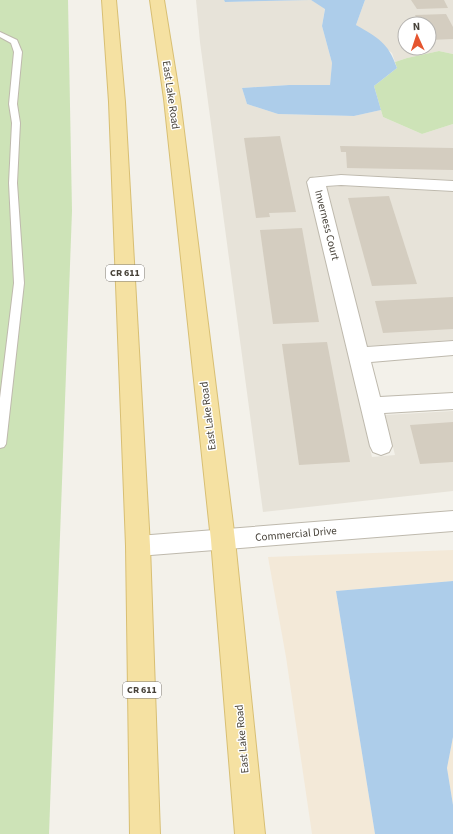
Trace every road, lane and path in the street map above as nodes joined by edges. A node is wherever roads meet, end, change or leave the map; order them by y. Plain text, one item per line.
1 (109, 0) edge
2 (157, 0) edge
3 (0, 34) edge
4 (453, 186) edge
5 (453, 348) edge
6 (359, 355) junction
7 (453, 401) edge
8 (372, 406) junction
9 (0, 444) edge
10 (381, 446) dead end
11 (453, 521) edge
12 (223, 540) junction
13 (138, 546) junction
14 (145, 834) edge
15 (250, 834) edge

1 - 13 main road, CR 611
2 - 12 main road, East Lake Road
3 - 9 lane
4 - 6 street, Inverness Court
5 - 6 street
6 - 8 street, Inverness Court
7 - 8 street
8 - 10 street, Inverness Court
11 - 12 street, Commercial Drive
12 - 13 street, Commercial Drive
12 - 15 main road, East Lake Road
13 - 14 main road, CR 611

